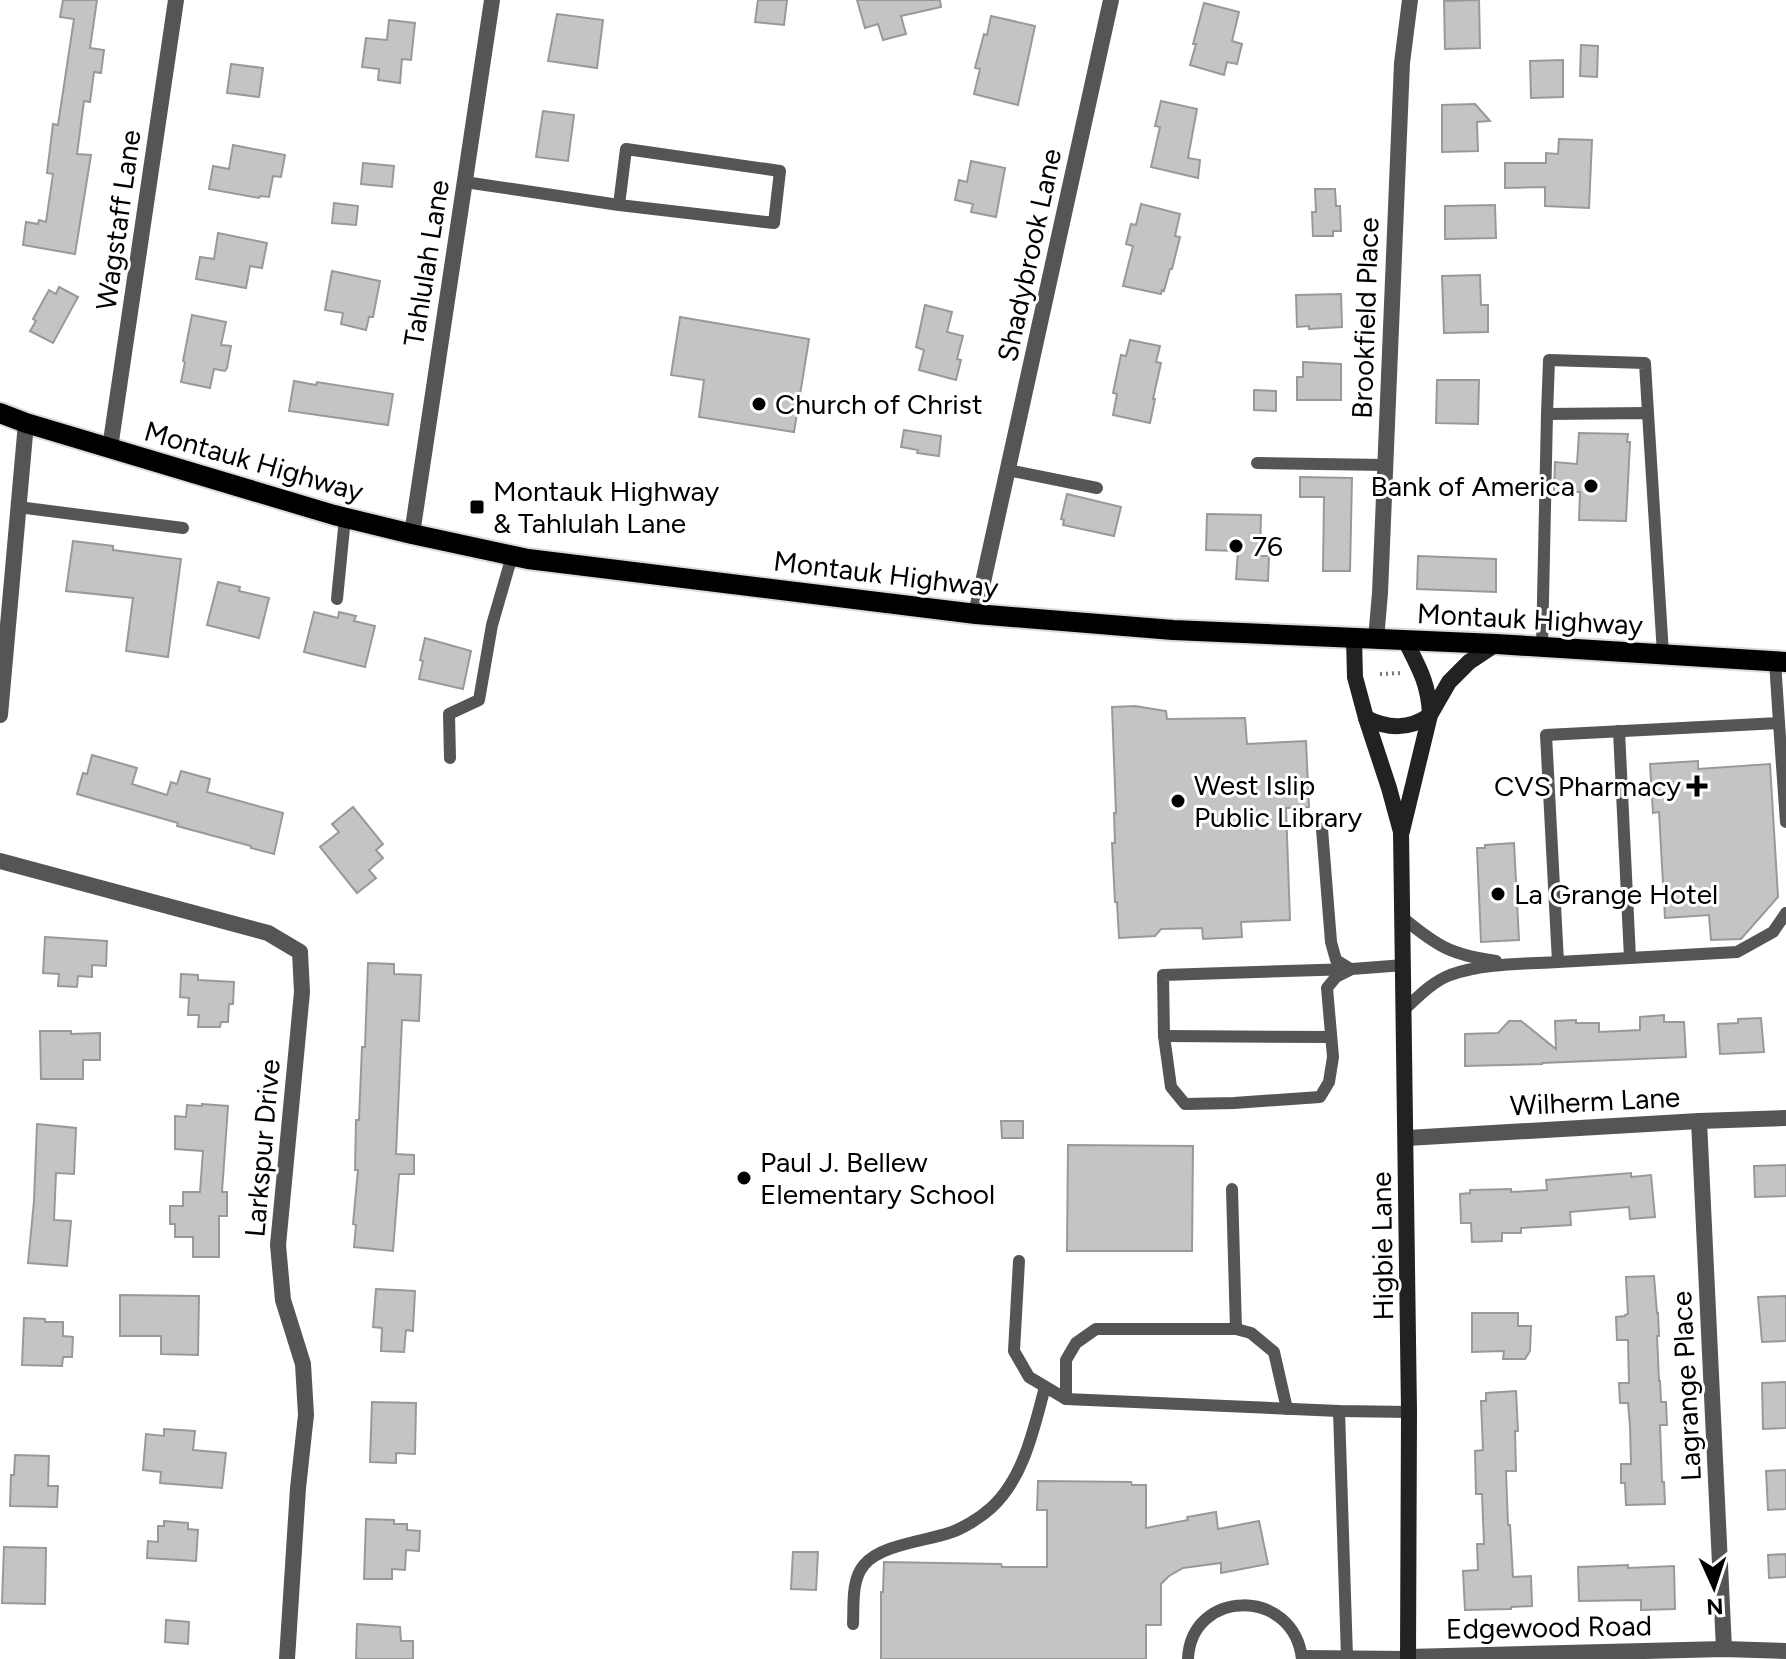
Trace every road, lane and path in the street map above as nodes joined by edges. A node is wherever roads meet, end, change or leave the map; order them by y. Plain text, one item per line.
1 (176, 0) edge
2 (492, 0) edge
3 (1111, 0) edge
4 (1410, 0) edge
5 (465, 182) junction
6 (619, 205) junction
7 (0, 413) edge
8 (1648, 413) junction
9 (1547, 414) junction
10 (26, 423) junction
11 (110, 448) junction
12 (1257, 463) dead end
13 (1385, 465) junction
14 (1008, 470) junction
15 (1097, 488) dead end
16 (18, 507) junction
17 (345, 518) junction
18 (183, 528) dead end
19 (412, 534) junction
20 (512, 556) junction
21 (337, 599) dead end
22 (976, 614) junction
23 (1354, 639) junction
24 (1376, 639) junction
25 (1405, 640) junction
26 (1496, 644) junction
27 (1542, 647) junction
28 (1663, 654) junction
29 (1781, 661) edge
30 (1404, 672) dead end
31 (1380, 674) dead end
32 (0, 715) edge
33 (1430, 715) junction
34 (1366, 718) junction
35 (1779, 723) junction
36 (1619, 731) junction
37 (450, 758) dead end
38 (1786, 822) edge
39 (1322, 829) dead end
40 (1401, 832) junction
41 (0, 861) edge
42 (1786, 913) edge
43 (1403, 918) junction
44 (1630, 958) junction
45 (1558, 962) junction
46 (1519, 964) junction
47 (1404, 965) junction
48 (1352, 969) junction
49 (1404, 1010) junction
50 (1164, 1036) junction
51 (1331, 1037) junction
52 (1786, 1118) edge
53 (1699, 1121) junction
54 (1407, 1138) junction
55 (1232, 1189) dead end
56 (1019, 1261) dead end
57 (1236, 1329) junction
58 (1045, 1387) junction
59 (1066, 1399) junction
60 (1287, 1409) junction
61 (1339, 1411) junction
62 (1409, 1412) junction
63 (853, 1624) dead end
64 (1724, 1649) junction
65 (1786, 1651) edge
66 (1347, 1657) junction
67 (1302, 1658) edge
68 (1408, 1658) edge
69 (287, 1659) edge
70 (1188, 1659) edge

1 - 11 street, Wagstaff Lane
2 - 5 street, Tahlulah Lane
3 - 14 street, Shadybrook Lane
4 - 13 street, Brookfield Place
5 - 6 lane
5 - 19 street, Tahlulah Lane
6 - 6 lane
7 - 10 main road, Montauk Highway
8 - 9 lane
8 - 9 lane
8 - 28 lane
9 - 27 lane
10 - 11 main road, Montauk Highway
10 - 16 street
11 - 17 main road, Montauk Highway
12 - 13 lane
13 - 24 street, Brookfield Place
14 - 15 lane
14 - 22 street, Shadybrook Lane
16 - 18 lane
16 - 32 street
17 - 19 main road, Montauk Highway
17 - 21 lane
19 - 20 main road, Montauk Highway
20 - 22 main road, Montauk Highway
20 - 37 lane
22 - 23 main road, Montauk Highway
23 - 24 main road, Montauk Highway
23 - 34 main road, Higbie Lane
24 - 25 main road, Montauk Highway
25 - 26 main road, Montauk Highway
25 - 33 main road, Higbie Lane
26 - 27 main road, Montauk Highway
26 - 33 main road, Higbie Lane
27 - 28 main road, Montauk Highway
28 - 29 main road, Montauk Highway
29 - 35 lane
30 - 31 path
33 - 34 main road
33 - 40 main road, Higbie Lane
34 - 40 main road, Higbie Lane
35 - 36 lane
35 - 38 lane
36 - 44 lane
36 - 45 lane
39 - 48 lane
40 - 43 main road, Higbie Lane
41 - 69 street, Larkspur Drive
42 - 44 lane
43 - 46 lane
43 - 47 main road, Higbie Lane
44 - 45 lane
45 - 46 lane
46 - 49 lane
47 - 48 lane
47 - 49 main road, Higbie Lane
48 - 50 lane
48 - 51 lane
49 - 54 main road, Higbie Lane
50 - 51 lane
50 - 51 lane
52 - 53 street, Wilherm Lane
53 - 54 street, Wilherm Lane
53 - 64 street, Lagrange Place
54 - 62 main road, Higbie Lane
55 - 57 lane
56 - 58 lane
57 - 59 lane
57 - 60 lane
58 - 59 lane
58 - 63 lane
59 - 60 lane
60 - 61 lane
61 - 62 lane
61 - 66 lane
62 - 68 main road, Higbie Lane
64 - 65 street, Edgewood Road
64 - 68 street, Edgewood Road
66 - 67 lane
66 - 68 lane
67 - 70 lane

